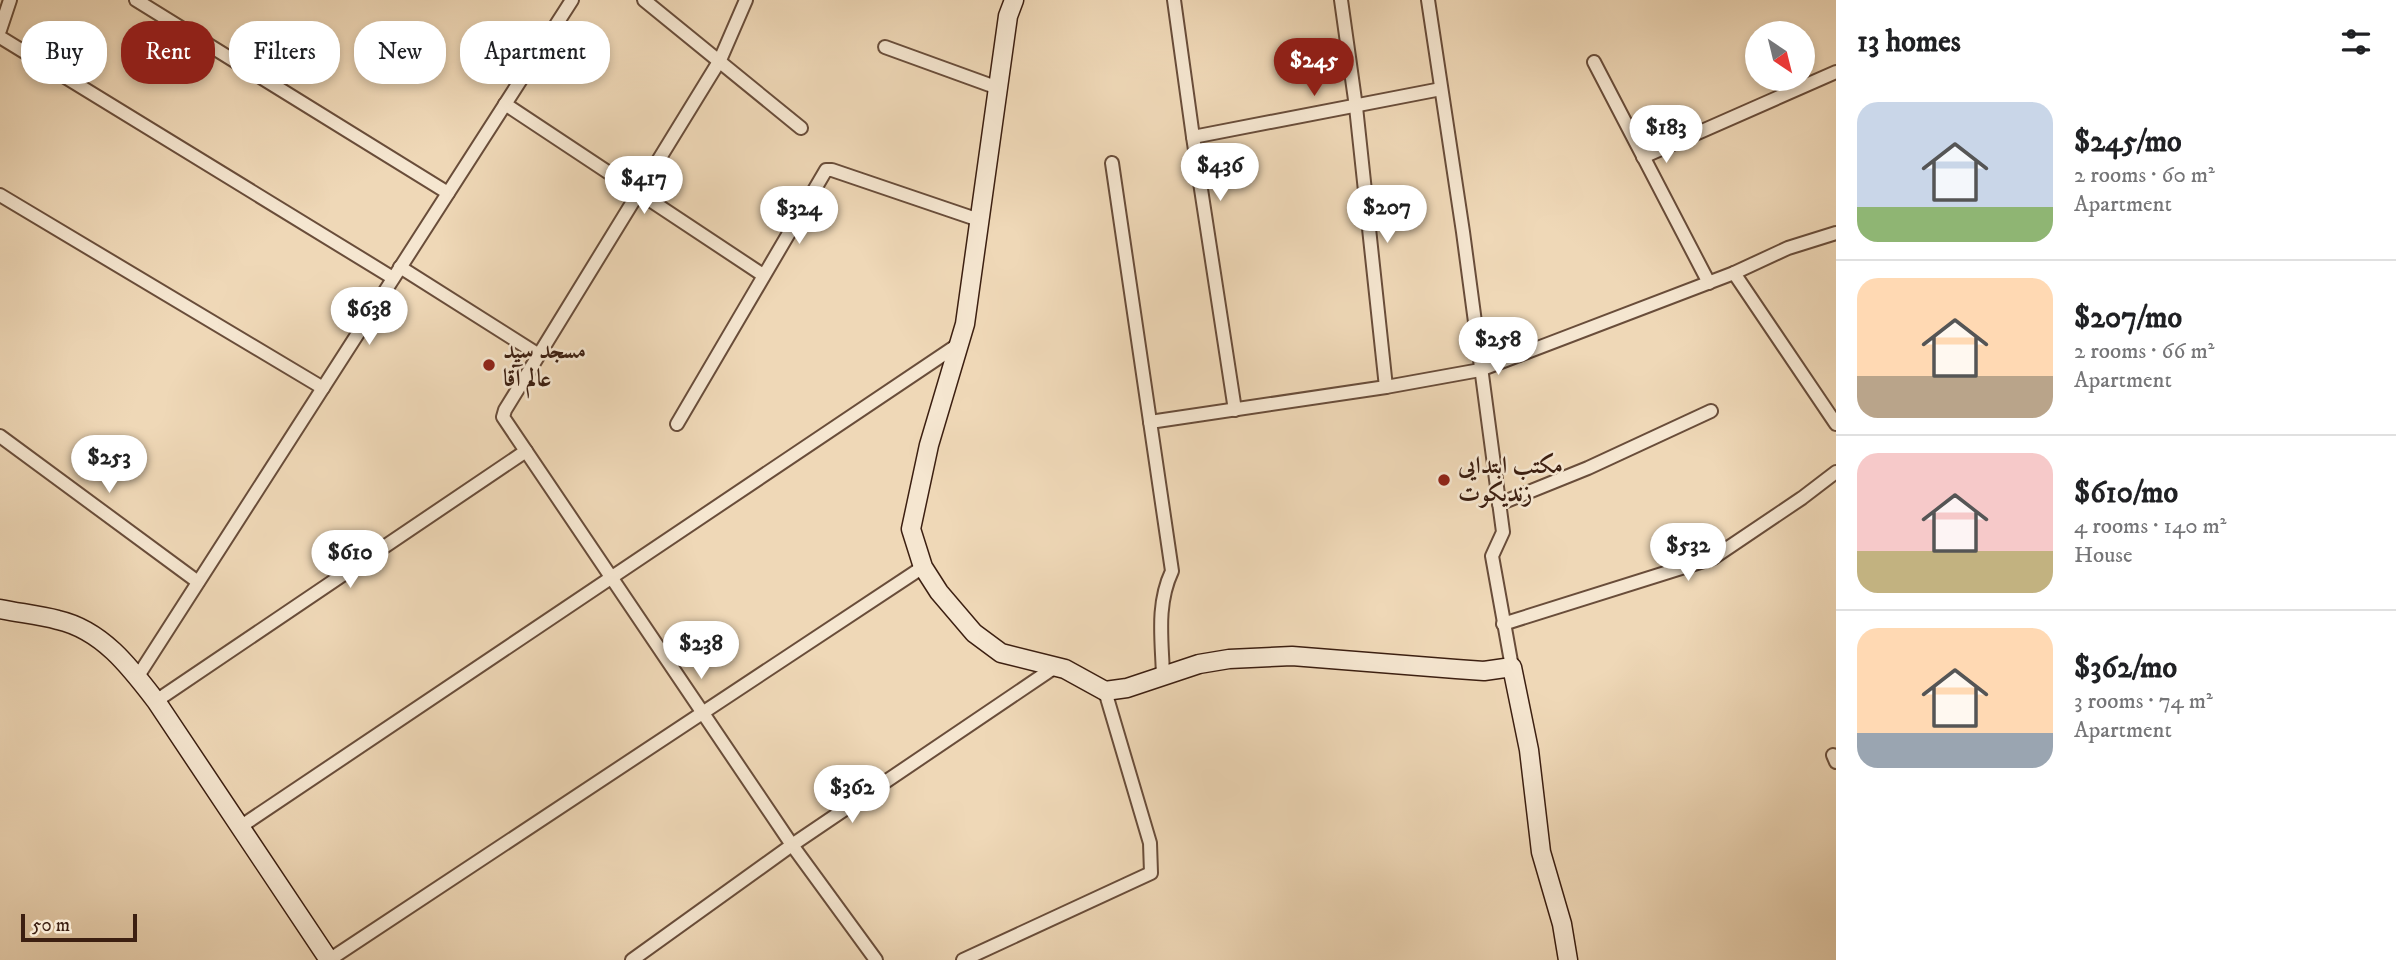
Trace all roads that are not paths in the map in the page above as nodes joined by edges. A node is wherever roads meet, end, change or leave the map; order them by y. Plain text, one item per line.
1 (10, 0) edge
2 (135, 0) edge
3 (572, 0) edge
4 (644, 0) edge
5 (746, 0) edge
6 (1014, 0) edge
7 (1174, 0) edge
8 (1341, 0) edge
9 (1428, 0) edge
10 (0, 30) edge
11 (0, 37) edge
12 (885, 47) dead end
13 (720, 60) junction
14 (1594, 62) dead end
15 (1836, 72) edge
16 (998, 89) junction
17 (1441, 89) junction
18 (505, 104) junction
19 (1356, 107) junction
20 (801, 128) dead end
21 (1193, 137) junction
22 (1643, 157) junction
23 (1112, 163) dead end
24 (639, 192) junction
25 (448, 193) junction
26 (0, 195) edge
27 (979, 220) junction
28 (1836, 233) edge
29 (397, 273) junction
30 (1734, 273) junction
31 (763, 275) junction
32 (1709, 283) junction
33 (959, 344) junction
34 (539, 355) junction
35 (1480, 369) junction
36 (1386, 387) junction
37 (323, 388) junction
38 (1236, 410) junction
39 (1711, 411) dead end
40 (1150, 422) junction
41 (677, 424) dead end
42 (1836, 424) edge
43 (0, 436) edge
44 (526, 451) junction
45 (1836, 471) edge
46 (1499, 505) junction
47 (923, 567) junction
48 (611, 578) junction
49 (198, 582) junction
50 (0, 609) edge
51 (1503, 624) junction
52 (1055, 667) junction
53 (1512, 667) junction
54 (138, 676) junction
55 (1163, 676) junction
56 (1105, 691) junction
57 (156, 701) junction
58 (703, 713) junction
59 (240, 827) junction
60 (792, 845) junction
61 (329, 960) edge
62 (632, 960) edge
63 (876, 960) edge
64 (963, 960) edge
65 (1568, 960) edge

1 - 10 street
2 - 25 street
3 - 18 street
4 - 13 street
5 - 13 street
6 - 16 street
7 - 21 street
8 - 19 street
9 - 17 street
11 - 29 street
12 - 16 street
13 - 20 street
13 - 24 street
14 - 22 street
15 - 22 street
16 - 27 street
17 - 19 street
17 - 35 street
18 - 24 street
18 - 25 street
19 - 21 street
19 - 36 street
21 - 38 street
22 - 32 street
23 - 40 street
24 - 31 street
24 - 34 street
25 - 29 street
26 - 37 street
27 - 31 street
27 - 33 street
28 - 30 street
29 - 34 street
29 - 37 street
30 - 32 street
30 - 42 street
31 - 41 street
32 - 35 street
33 - 47 street
33 - 48 street
34 - 44 street
35 - 36 street
35 - 46 street
36 - 38 street
37 - 49 street
38 - 40 street
39 - 46 street
40 - 55 street
43 - 49 street
44 - 48 street
44 - 57 street
45 - 51 street
46 - 51 street
47 - 52 street
47 - 58 street
48 - 58 street
48 - 59 street
49 - 54 street
50 - 54 street
51 - 53 street
52 - 56 street
52 - 60 street
53 - 55 street
53 - 65 street
54 - 57 street
55 - 56 street
56 - 64 street
57 - 59 street
58 - 60 street
58 - 61 street
59 - 61 street
60 - 62 street
60 - 63 street

